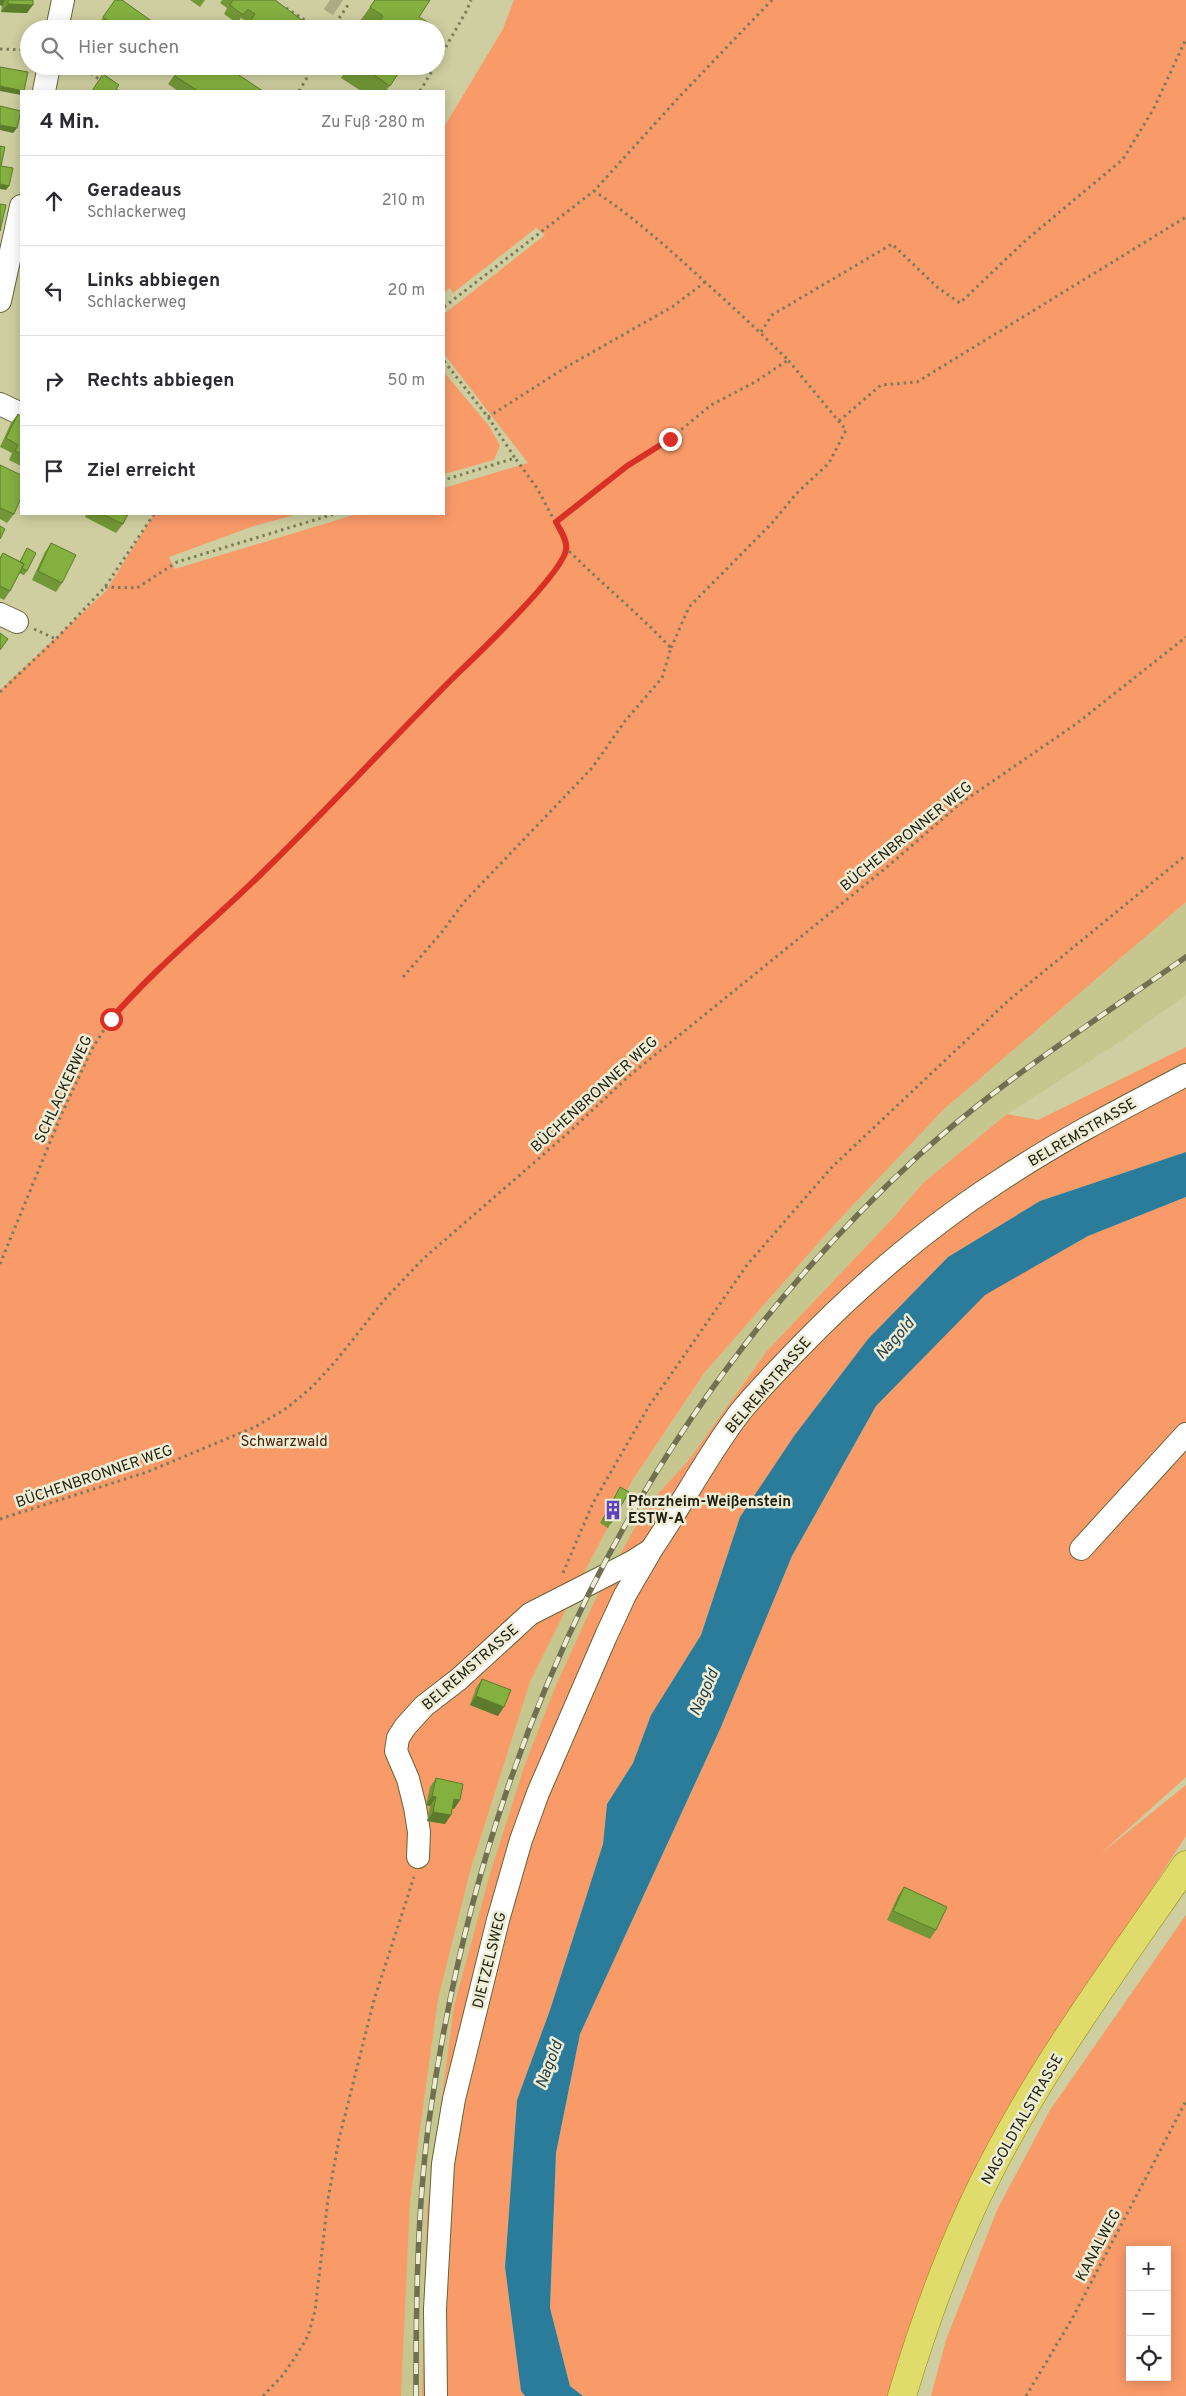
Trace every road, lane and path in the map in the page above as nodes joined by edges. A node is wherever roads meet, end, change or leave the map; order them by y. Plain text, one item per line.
1 (63, 0) edge
2 (471, 0) edge
3 (772, 0) edge
4 (345, 3) dead end
5 (281, 5) edge
6 (59, 20) edge
7 (305, 20) edge
8 (338, 20) edge
9 (1186, 38) edge
10 (0, 49) edge
11 (445, 49) edge
12 (20, 50) edge
13 (47, 75) edge
14 (94, 75) edge
15 (308, 75) edge
16 (430, 75) edge
17 (104, 81) edge
18 (44, 90) edge
19 (299, 90) edge
20 (421, 90) edge
21 (594, 191) junction
22 (20, 210) edge
23 (1186, 217) edge
24 (705, 282) junction
25 (0, 300) edge
26 (445, 306) edge
27 (761, 332) junction
28 (788, 360) junction
29 (445, 362) edge
30 (0, 404) edge
31 (20, 414) edge
32 (488, 417) junction
33 (839, 421) junction
34 (515, 458) junction
35 (445, 480) edge
36 (153, 515) edge
37 (331, 515) edge
38 (556, 522) junction
39 (567, 549) junction
40 (105, 587) junction
41 (1186, 637) edge
42 (670, 648) junction
43 (0, 692) edge
44 (1186, 855) edge
45 (403, 977) dead end
46 (1186, 1074) edge
47 (0, 1264) edge
48 (1186, 1434) edge
49 (0, 1519) edge
50 (1081, 1548) dead end
51 (651, 1550) junction
52 (549, 1604) junction
53 (418, 1857) joint
54 (1186, 1865) edge
55 (1186, 2101) edge
56 (263, 2396) edge
57 (436, 2396) edge
58 (902, 2396) edge
59 (1026, 2396) edge

1 - 6 street
2 - 11 path
3 - 21 path
4 - 8 path
5 - 7 path
9 - 27 path
10 - 12 path
13 - 18 street
14 - 17 path
15 - 19 path
16 - 20 path
21 - 24 path
21 - 26 path
22 - 25 street
23 - 33 path
24 - 27 path
24 - 32 path
27 - 28 path
28 - 33 path
28 - 38 path
29 - 32 path
30 - 31 street
32 - 34 path
33 - 42 path
34 - 35 path
34 - 38 path
36 - 40 path
37 - 40 path
38 - 39 path
39 - 42 path
39 - 47 path, SCHLACKERWEG
40 - 43 path
41 - 49 path, BÜCHENBRONNER WEG
42 - 45 path
44 - 52 path
46 - 51 street, BELREMSTRASSE
48 - 50 street
51 - 52 street, BELREMSTRASSE
51 - 57 street, DIETZELSWEG
52 - 53 street, BELREMSTRASSE
53 - 56 path
54 - 58 main road, NAGOLDTALSTRASSE
55 - 59 path, KANALWEG

